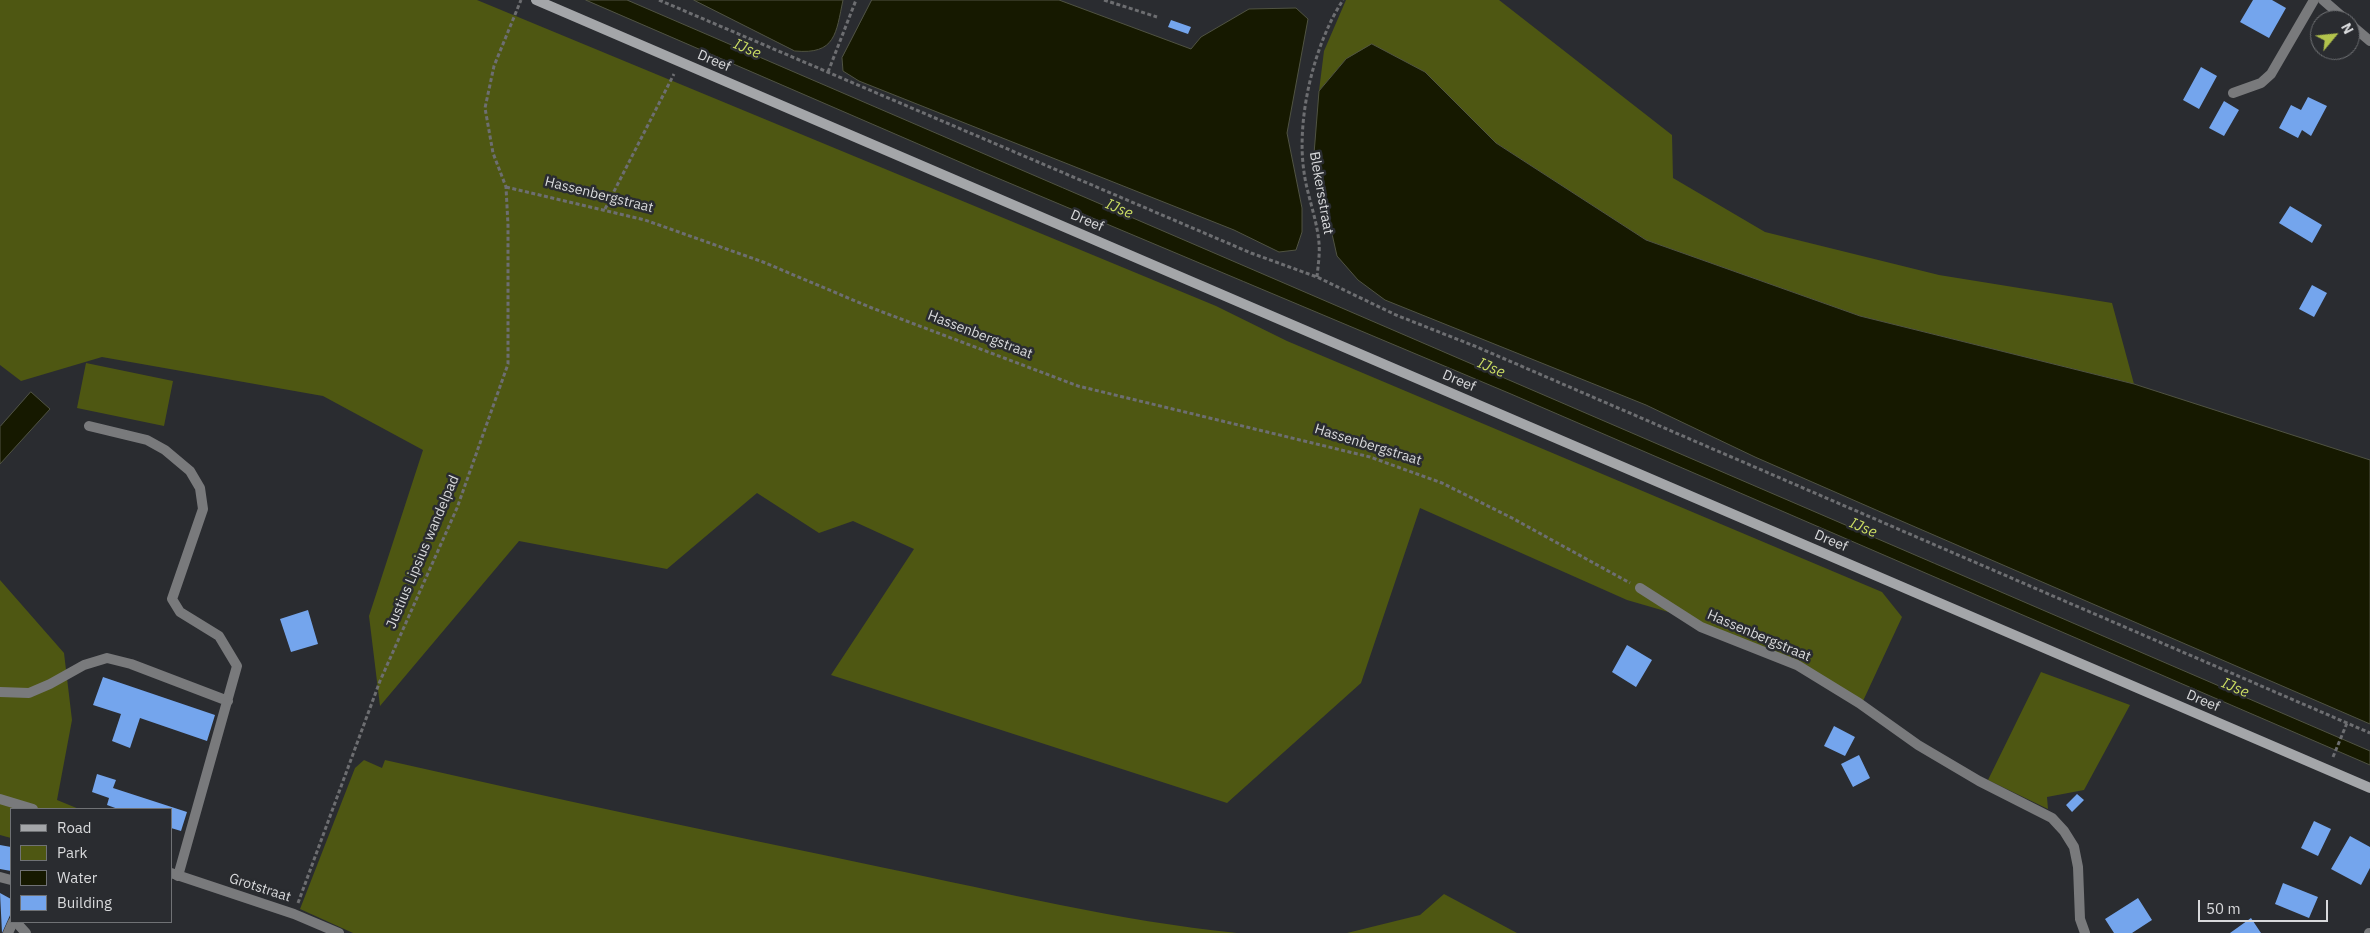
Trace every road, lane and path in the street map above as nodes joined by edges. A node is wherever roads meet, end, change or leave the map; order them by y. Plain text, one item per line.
1 (521, 0) edge
2 (536, 0) edge
3 (659, 0) edge
4 (856, 0) edge
5 (1104, 0) edge
6 (1343, 0) edge
7 (2314, 0) edge
8 (2322, 0) edge
9 (2334, 10) edge
10 (1157, 17) dead end
11 (2360, 32) edge
12 (2370, 41) edge
13 (679, 61) junction
14 (828, 72) junction
15 (2233, 93) dead end
16 (506, 187) junction
17 (606, 209) junction
18 (1317, 277) junction
19 (89, 426) dead end
20 (1640, 588) joint
21 (0, 692) edge
22 (228, 701) junction
23 (2347, 723) junction
24 (2370, 733) edge
25 (2333, 755) dead end
26 (2370, 788) edge
27 (0, 798) edge
28 (30, 808) edge
29 (174, 876) edge
30 (294, 914) junction
31 (15, 923) edge
32 (26, 933) edge
33 (339, 933) edge
34 (2085, 933) edge

1 - 16 path, Justius Lipsius wandelpad
2 - 13 main road, Dreef
3 - 14 path
4 - 14 path
5 - 10 path
6 - 18 path, Blekersstraat
7 - 15 street
8 - 9 street
11 - 12 street
13 - 17 path
13 - 26 main road, Dreef
14 - 18 path
16 - 17 path, Hassenbergstraat
16 - 30 path, Justius Lipsius wandelpad
17 - 20 path, Hassenbergstraat
18 - 23 path
19 - 22 street
20 - 34 street, Hassenbergstraat
21 - 22 street
22 - 29 street
23 - 24 path
23 - 25 path
27 - 28 street
29 - 30 street, Grotstraat
30 - 33 street, Grotstraat
31 - 32 street

